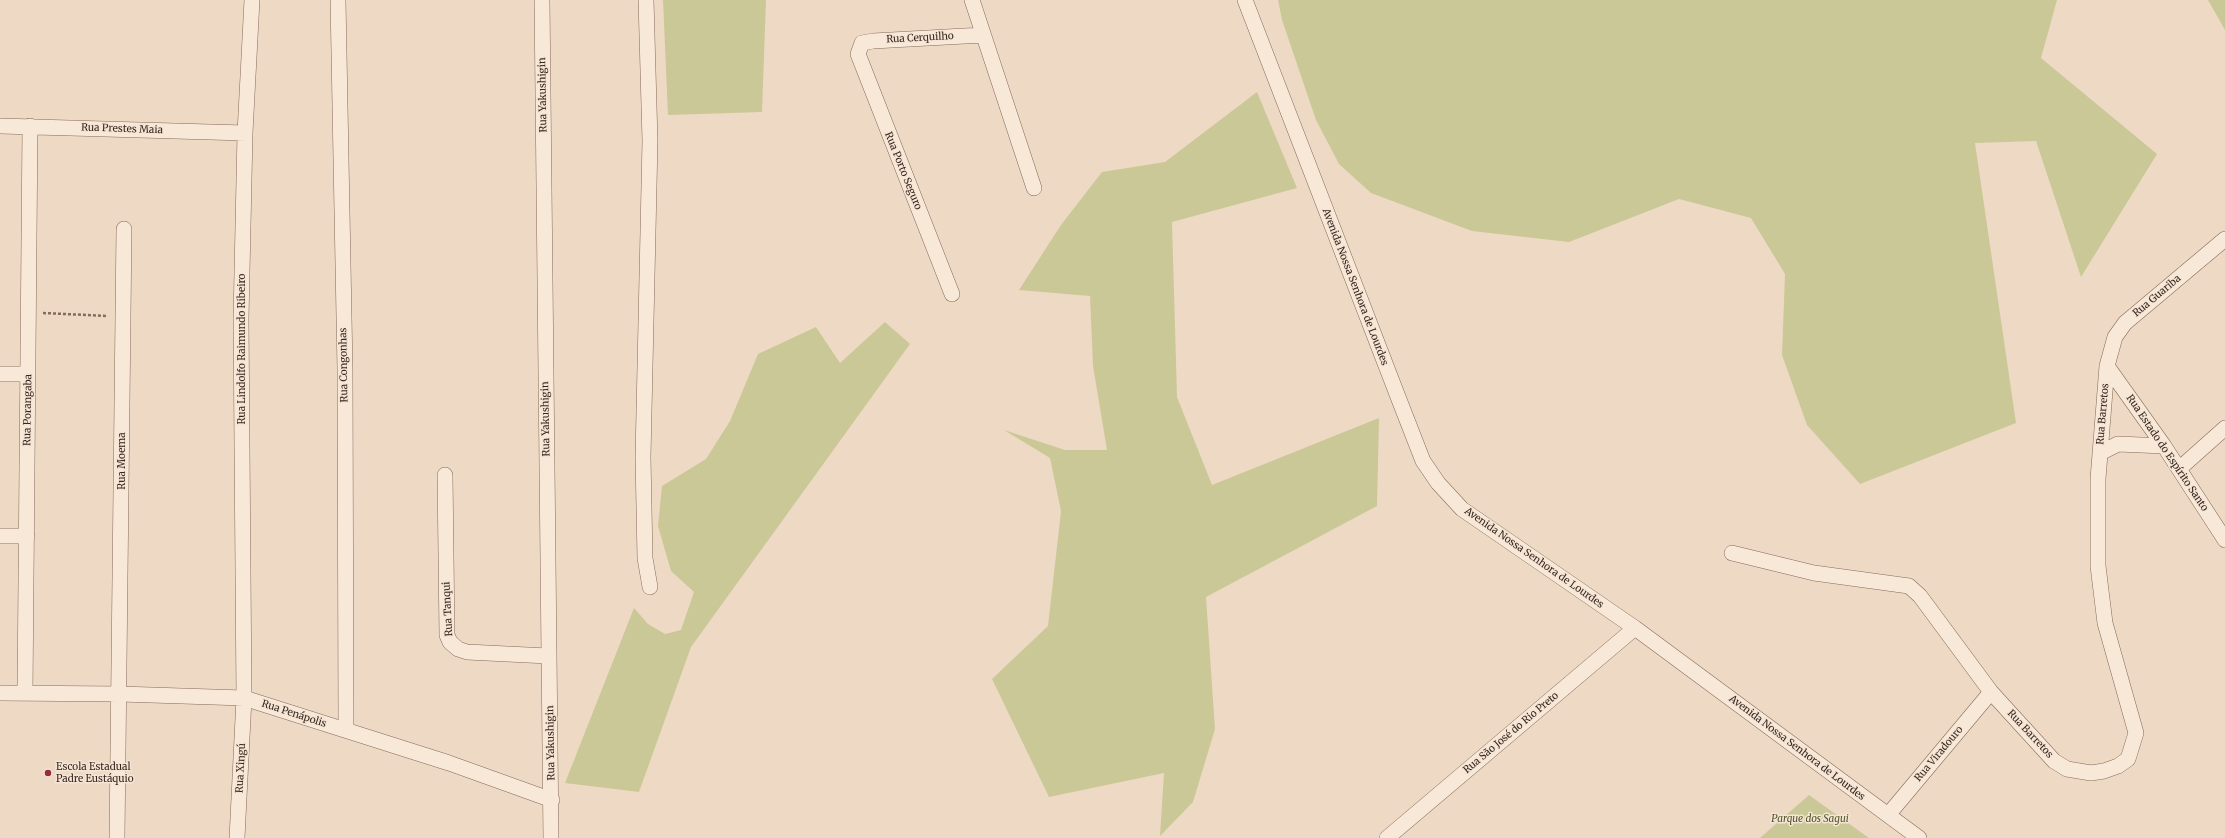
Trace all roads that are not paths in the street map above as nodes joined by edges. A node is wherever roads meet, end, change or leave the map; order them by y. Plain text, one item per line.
1 (252, 0) edge
2 (338, 0) edge
3 (542, 0) edge
4 (646, 0) edge
5 (972, 0) edge
6 (1245, 0) edge
7 (983, 35) junction
8 (859, 47) joint
9 (0, 126) edge
10 (30, 126) junction
11 (245, 133) junction
12 (1034, 188) dead end
13 (124, 229) dead end
14 (2225, 238) edge
15 (952, 294) dead end
16 (2107, 366) junction
17 (0, 374) edge
18 (28, 374) junction
19 (2225, 428) edge
20 (2164, 446) junction
21 (2100, 453) junction
22 (2179, 469) junction
23 (445, 475) dead end
24 (0, 536) edge
25 (27, 536) junction
26 (2225, 540) edge
27 (1732, 553) dead end
28 (650, 587) dead end
29 (1636, 628) junction
30 (548, 656) junction
31 (1991, 692) junction
32 (0, 693) edge
33 (25, 694) junction
34 (120, 694) junction
35 (244, 698) junction
36 (346, 730) junction
37 (552, 800) junction
38 (1888, 815) junction
39 (117, 838) edge
40 (237, 838) edge
41 (551, 838) edge
42 (1388, 838) edge
43 (1919, 838) edge

1 - 11 street, Rua Lindolfo Raimundo Ribeiro
2 - 36 street, Rua Congonhas
3 - 30 street, Rua Yakushigin
4 - 28 street
5 - 7 street
6 - 29 street, Avenida Nossa Senhora de Lourdes
7 - 8 street, Rua Cerquilho
7 - 12 street
8 - 15 street, Rua Porto Seguro
9 - 10 street, Rua Prestes Maia
10 - 11 street, Rua Prestes Maia
10 - 18 street, Rua Porangaba
11 - 35 street, Rua Lindolfo Raimundo Ribeiro
13 - 34 street, Rua Moema
14 - 16 street, Rua Guariba
16 - 20 street, Rua Estado do Espírito Santo
16 - 21 street, Rua Barretos
17 - 18 street
18 - 25 street, Rua Porangaba
19 - 22 street
20 - 21 street
20 - 22 street, Rua Estado do Espírito Santo
21 - 31 street, Rua Barretos
22 - 26 street, Rua Estado do Espírito Santo
23 - 30 street, Rua Tanqui
24 - 25 street
25 - 33 street, Rua Porangaba
27 - 31 street, Rua Barretos
29 - 38 street, Avenida Nossa Senhora de Lourdes
29 - 42 street, Rua São José do Rio Preto
30 - 37 street, Rua Yakushigin
31 - 38 street, Rua Viradouro
32 - 33 street, Rua Penápolis
33 - 34 street, Rua Penápolis
34 - 35 street, Rua Penápolis
34 - 39 street, Rua Moema
35 - 36 street, Rua Penápolis
35 - 40 street, Rua Xingú
36 - 37 street, Rua Penápolis
37 - 41 street, Rua Yakushigin
38 - 43 street, Avenida Nossa Senhora de Lourdes

